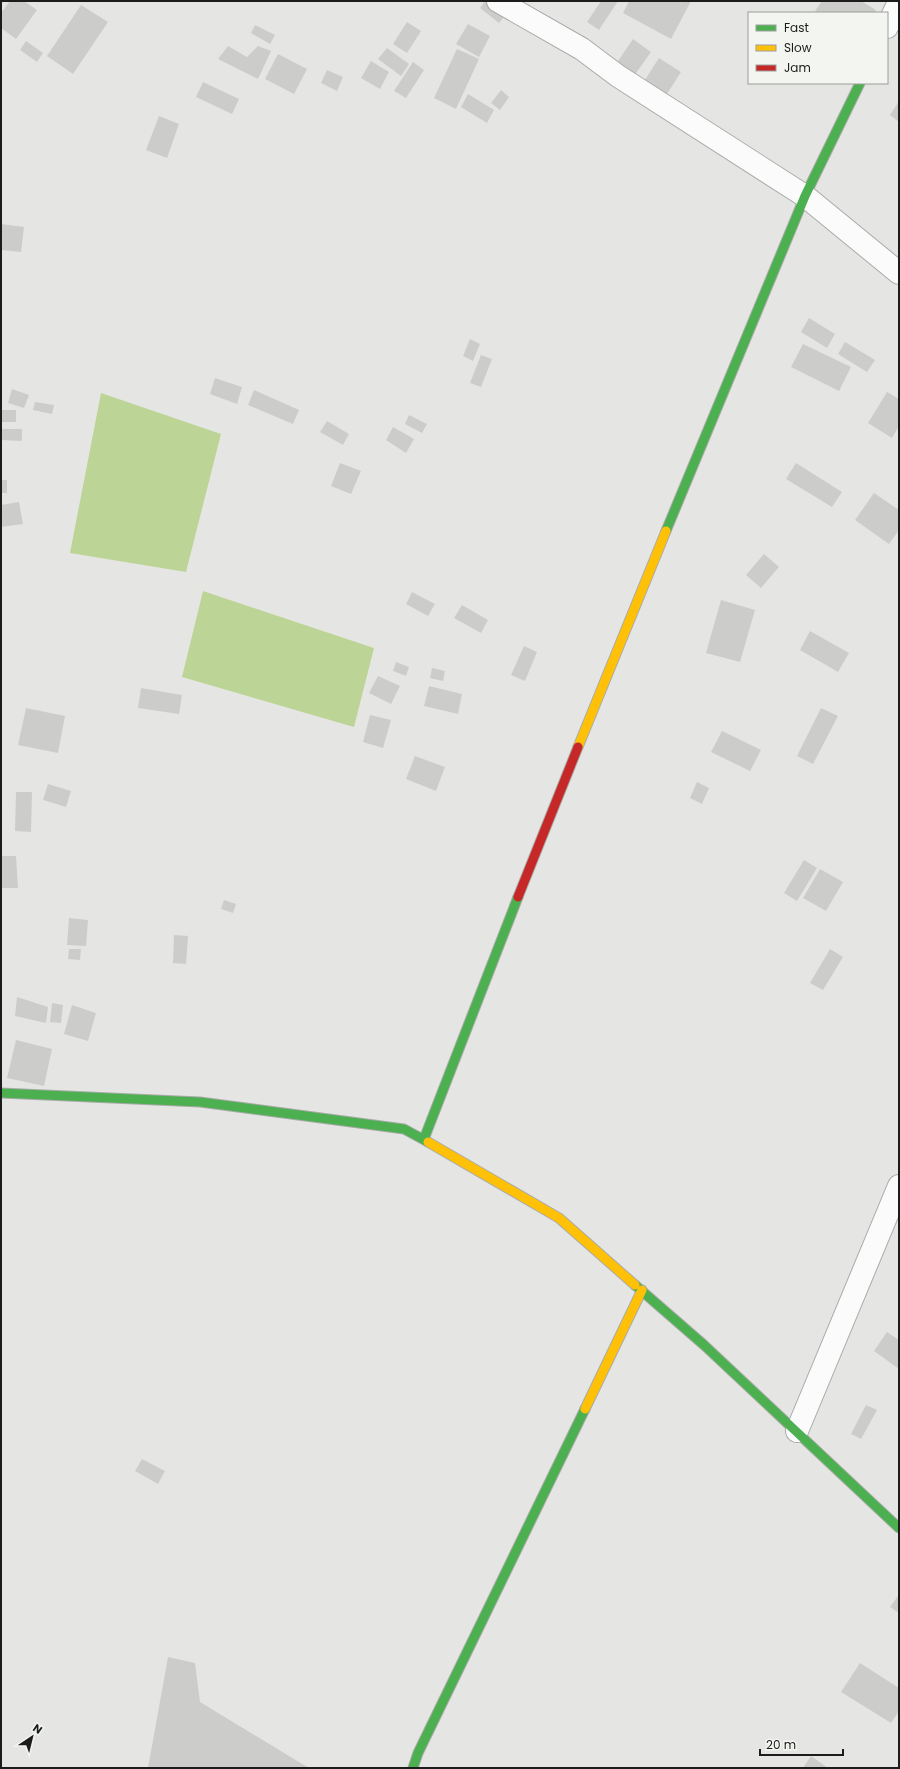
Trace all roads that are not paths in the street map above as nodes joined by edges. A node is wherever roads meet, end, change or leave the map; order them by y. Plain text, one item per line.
1 (498, 1) edge
2 (899, 2) edge
3 (888, 25) edge
4 (860, 84) edge
5 (805, 196) junction
6 (899, 273) edge
7 (1, 1093) edge
8 (424, 1139) junction
9 (899, 1186) edge
10 (642, 1290) junction
11 (797, 1431) junction
12 (899, 1528) edge
13 (413, 1768) edge

1 - 5 street
2 - 3 street
4 - 5 street
5 - 6 street
5 - 8 street
7 - 8 street
8 - 10 street
9 - 11 street
10 - 11 street
10 - 13 street
11 - 12 street

